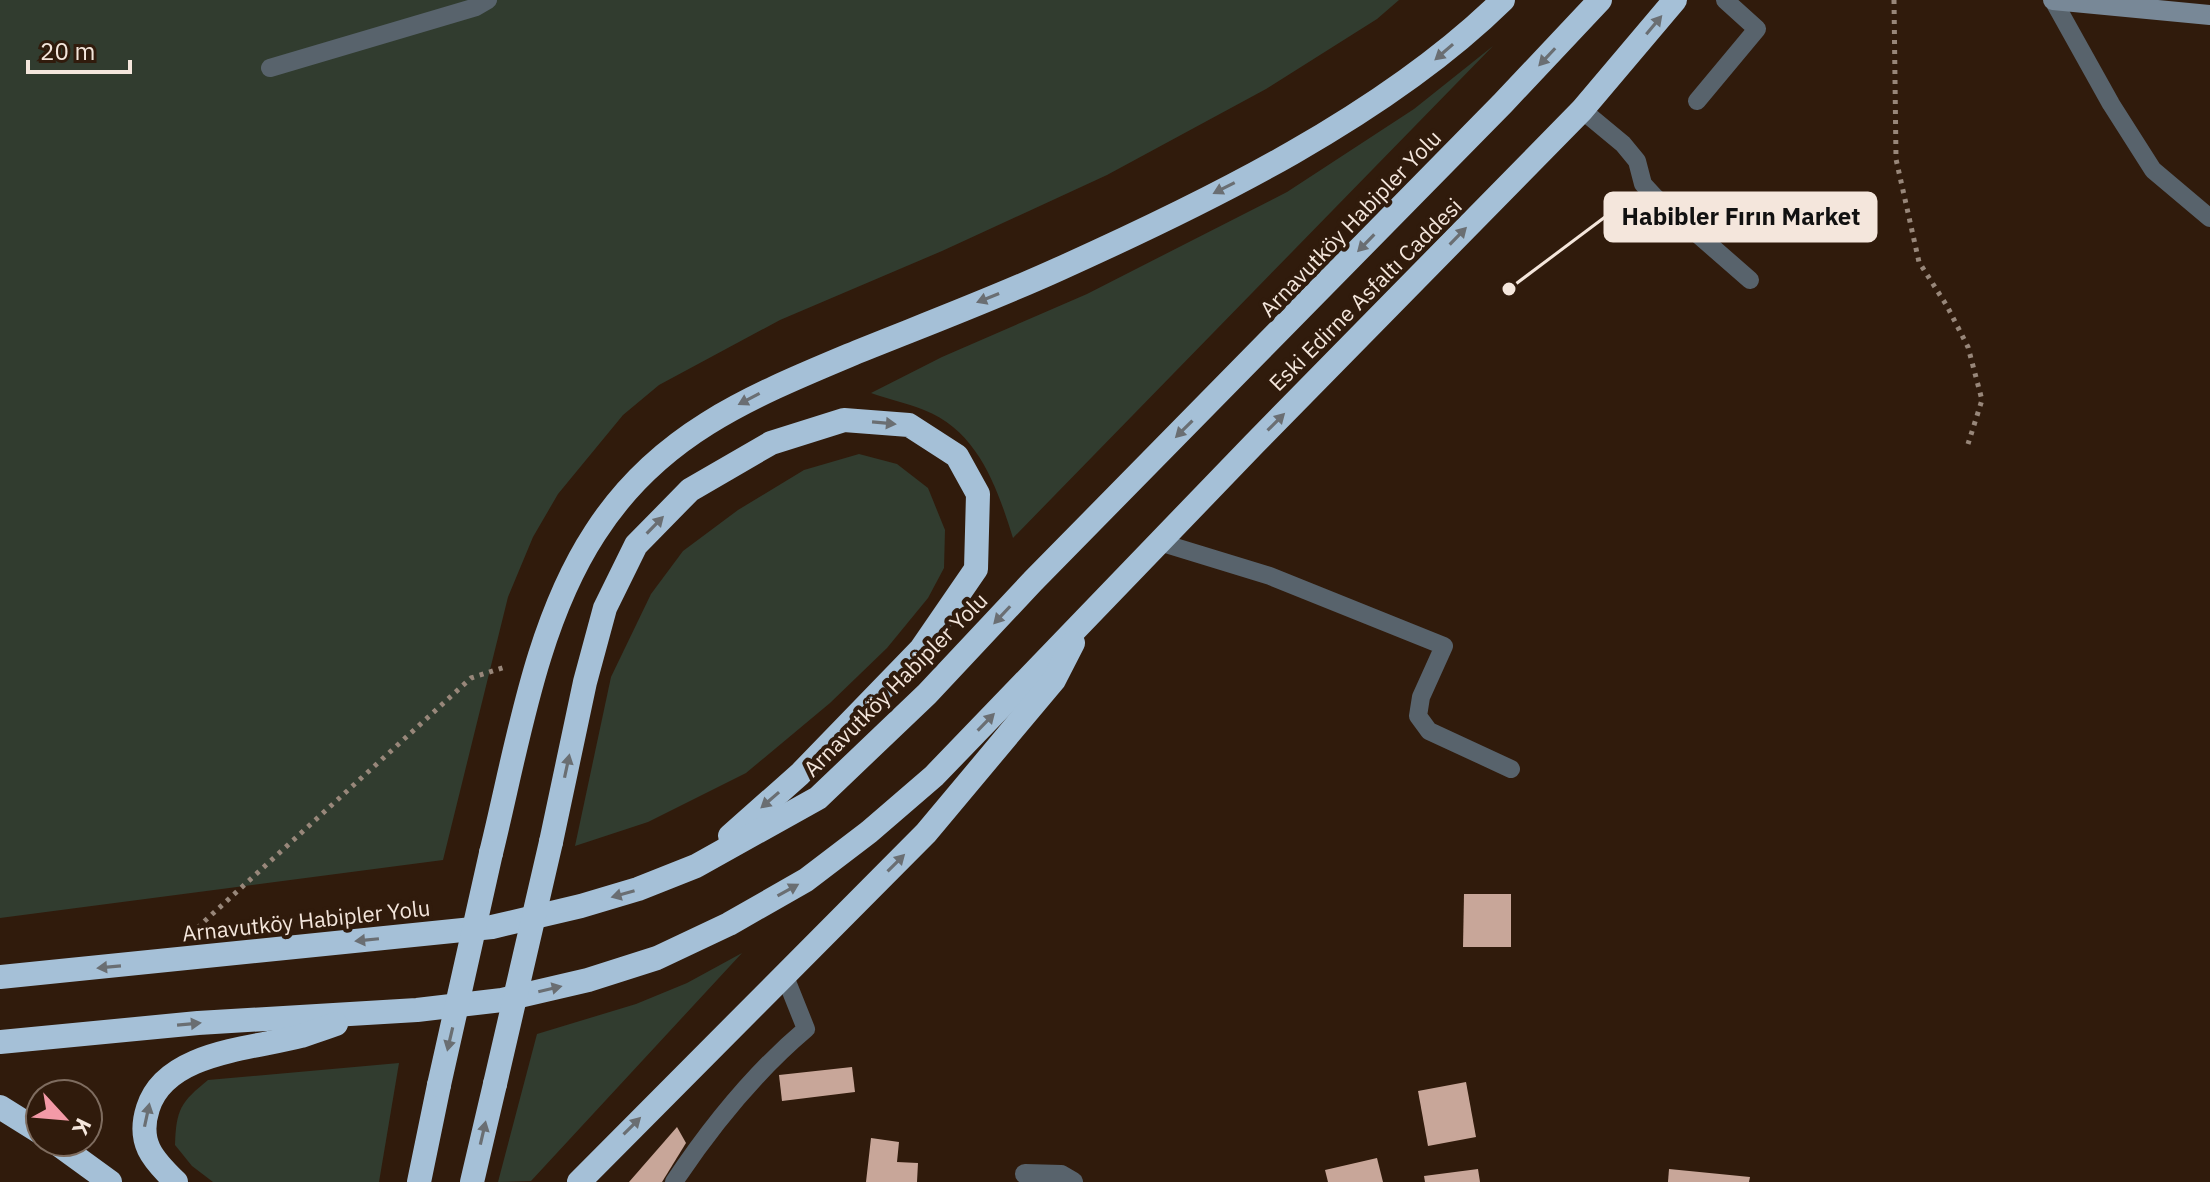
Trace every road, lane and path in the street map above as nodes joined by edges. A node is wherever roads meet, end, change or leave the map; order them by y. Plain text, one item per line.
1 (488, 0) edge
2 (1503, 0) edge
3 (1600, 0) edge
4 (1675, 0) edge
5 (1725, 0) edge
6 (1894, 0) edge
7 (2053, 0) edge
8 (2102, 2) edge
9 (2210, 15) edge
10 (270, 68) dead end
11 (1697, 101) dead end
12 (1582, 110) junction
13 (2210, 218) edge
14 (1750, 280) dead end
15 (1968, 444) dead end
16 (1159, 542) junction
17 (1086, 619) junction
18 (540, 656) junction
19 (1511, 769) dead end
20 (696, 866) junction
21 (193, 931) dead end
22 (784, 974) junction
23 (0, 977) edge
24 (417, 1010) junction
25 (0, 1042) edge
26 (0, 1107) edge
27 (24, 1122) edge
28 (77, 1158) edge
29 (1025, 1174) dead end
30 (110, 1182) edge
31 (176, 1182) edge
32 (419, 1182) edge
33 (472, 1182) edge
34 (579, 1182) edge
35 (674, 1182) edge
36 (1073, 1182) edge

1 - 10 lane
2 -> 18 highway
3 -> 20 highway, Arnavutköy Habipler Yolu
12 -> 4 highway, Eski Edirne Asfaltı Caddesi
5 - 11 lane
6 - 15 path
7 - 8 street
7 - 13 lane
8 - 9 street
12 - 14 lane
16 -> 12 highway, Eski Edirne Asfaltı Caddesi
16 - 17 highway, Eski Edirne Asfaltı Caddesi
16 - 19 lane
22 -> 17 highway
24 -> 17 highway
18 - 21 path
18 -> 32 highway, bridge
20 -> 23 highway, Arnavutköy Habipler Yolu
33 -> 20 highway, bridge
34 -> 22 highway
22 - 35 lane
25 -> 24 highway
31 -> 24 highway
26 - 27 highway
28 - 30 highway
29 - 36 street

